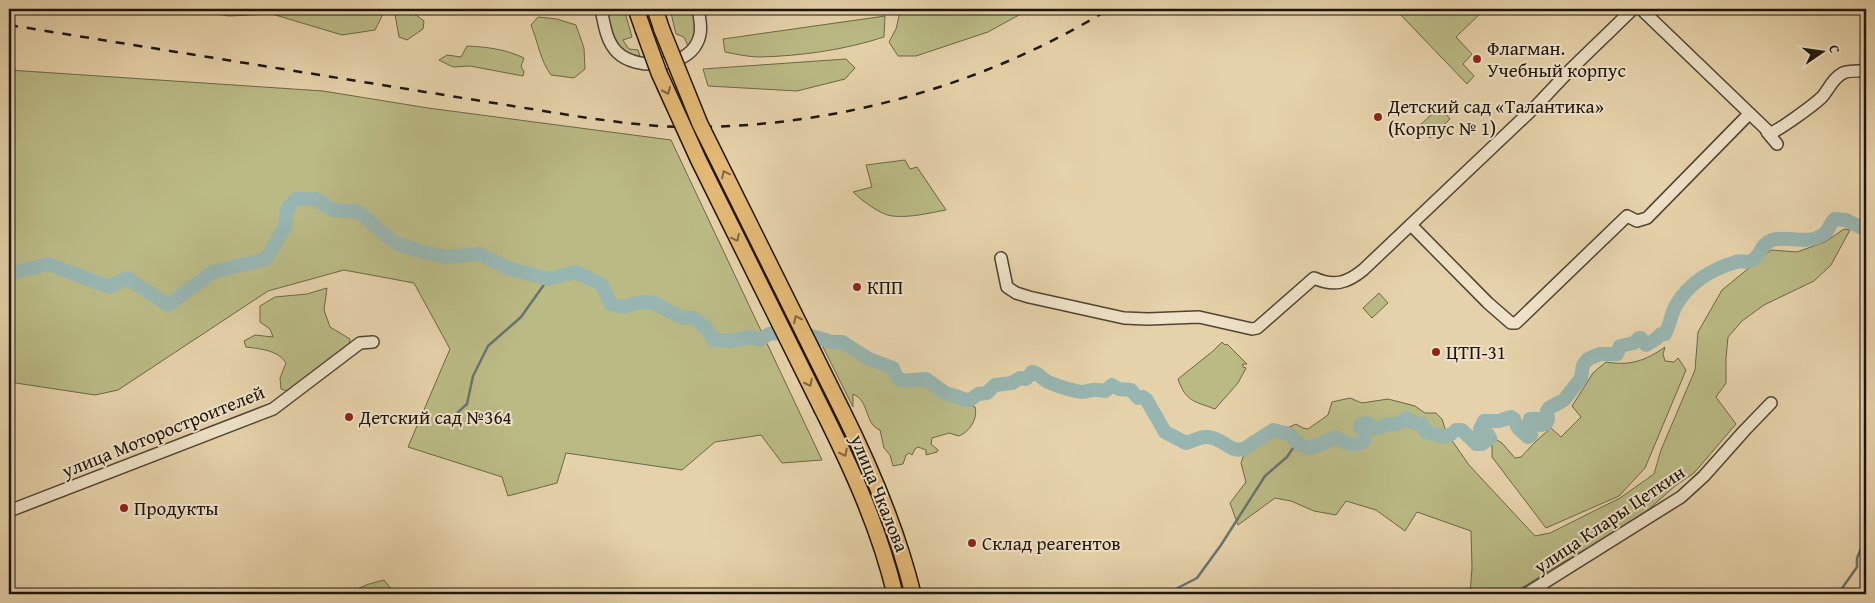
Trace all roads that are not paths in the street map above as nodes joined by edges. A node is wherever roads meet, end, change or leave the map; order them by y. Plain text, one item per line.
1 (601, 9) edge
2 (636, 9) edge
3 (655, 9) edge
4 (660, 9) edge
5 (698, 9) edge
6 (1633, 9) edge
7 (1641, 9) edge
8 (662, 30) junction
9 (1866, 71) edge
10 (1749, 114) junction
11 (1767, 132) junction
12 (1777, 144) dead end
13 (1411, 226) junction
14 (1001, 258) dead end
15 (373, 342) dead end
16 (1771, 403) dead end
17 (9, 511) edge
18 (895, 594) edge
19 (913, 594) edge
20 (1526, 594) edge

1 - 5 street
2 -> 18 main road, улица Чкалова, bridge
3 - 8 main road, улица Чкалова
4 - 8 street
6 - 13 street
7 - 10 street
19 -> 8 main road, улица Чкалова, bridge
9 - 11 street
10 - 11 street
10 - 13 street
11 - 12 street
13 - 14 street
15 - 17 street, улица Моторостроителей
16 - 20 street, улица Клары Цеткин

